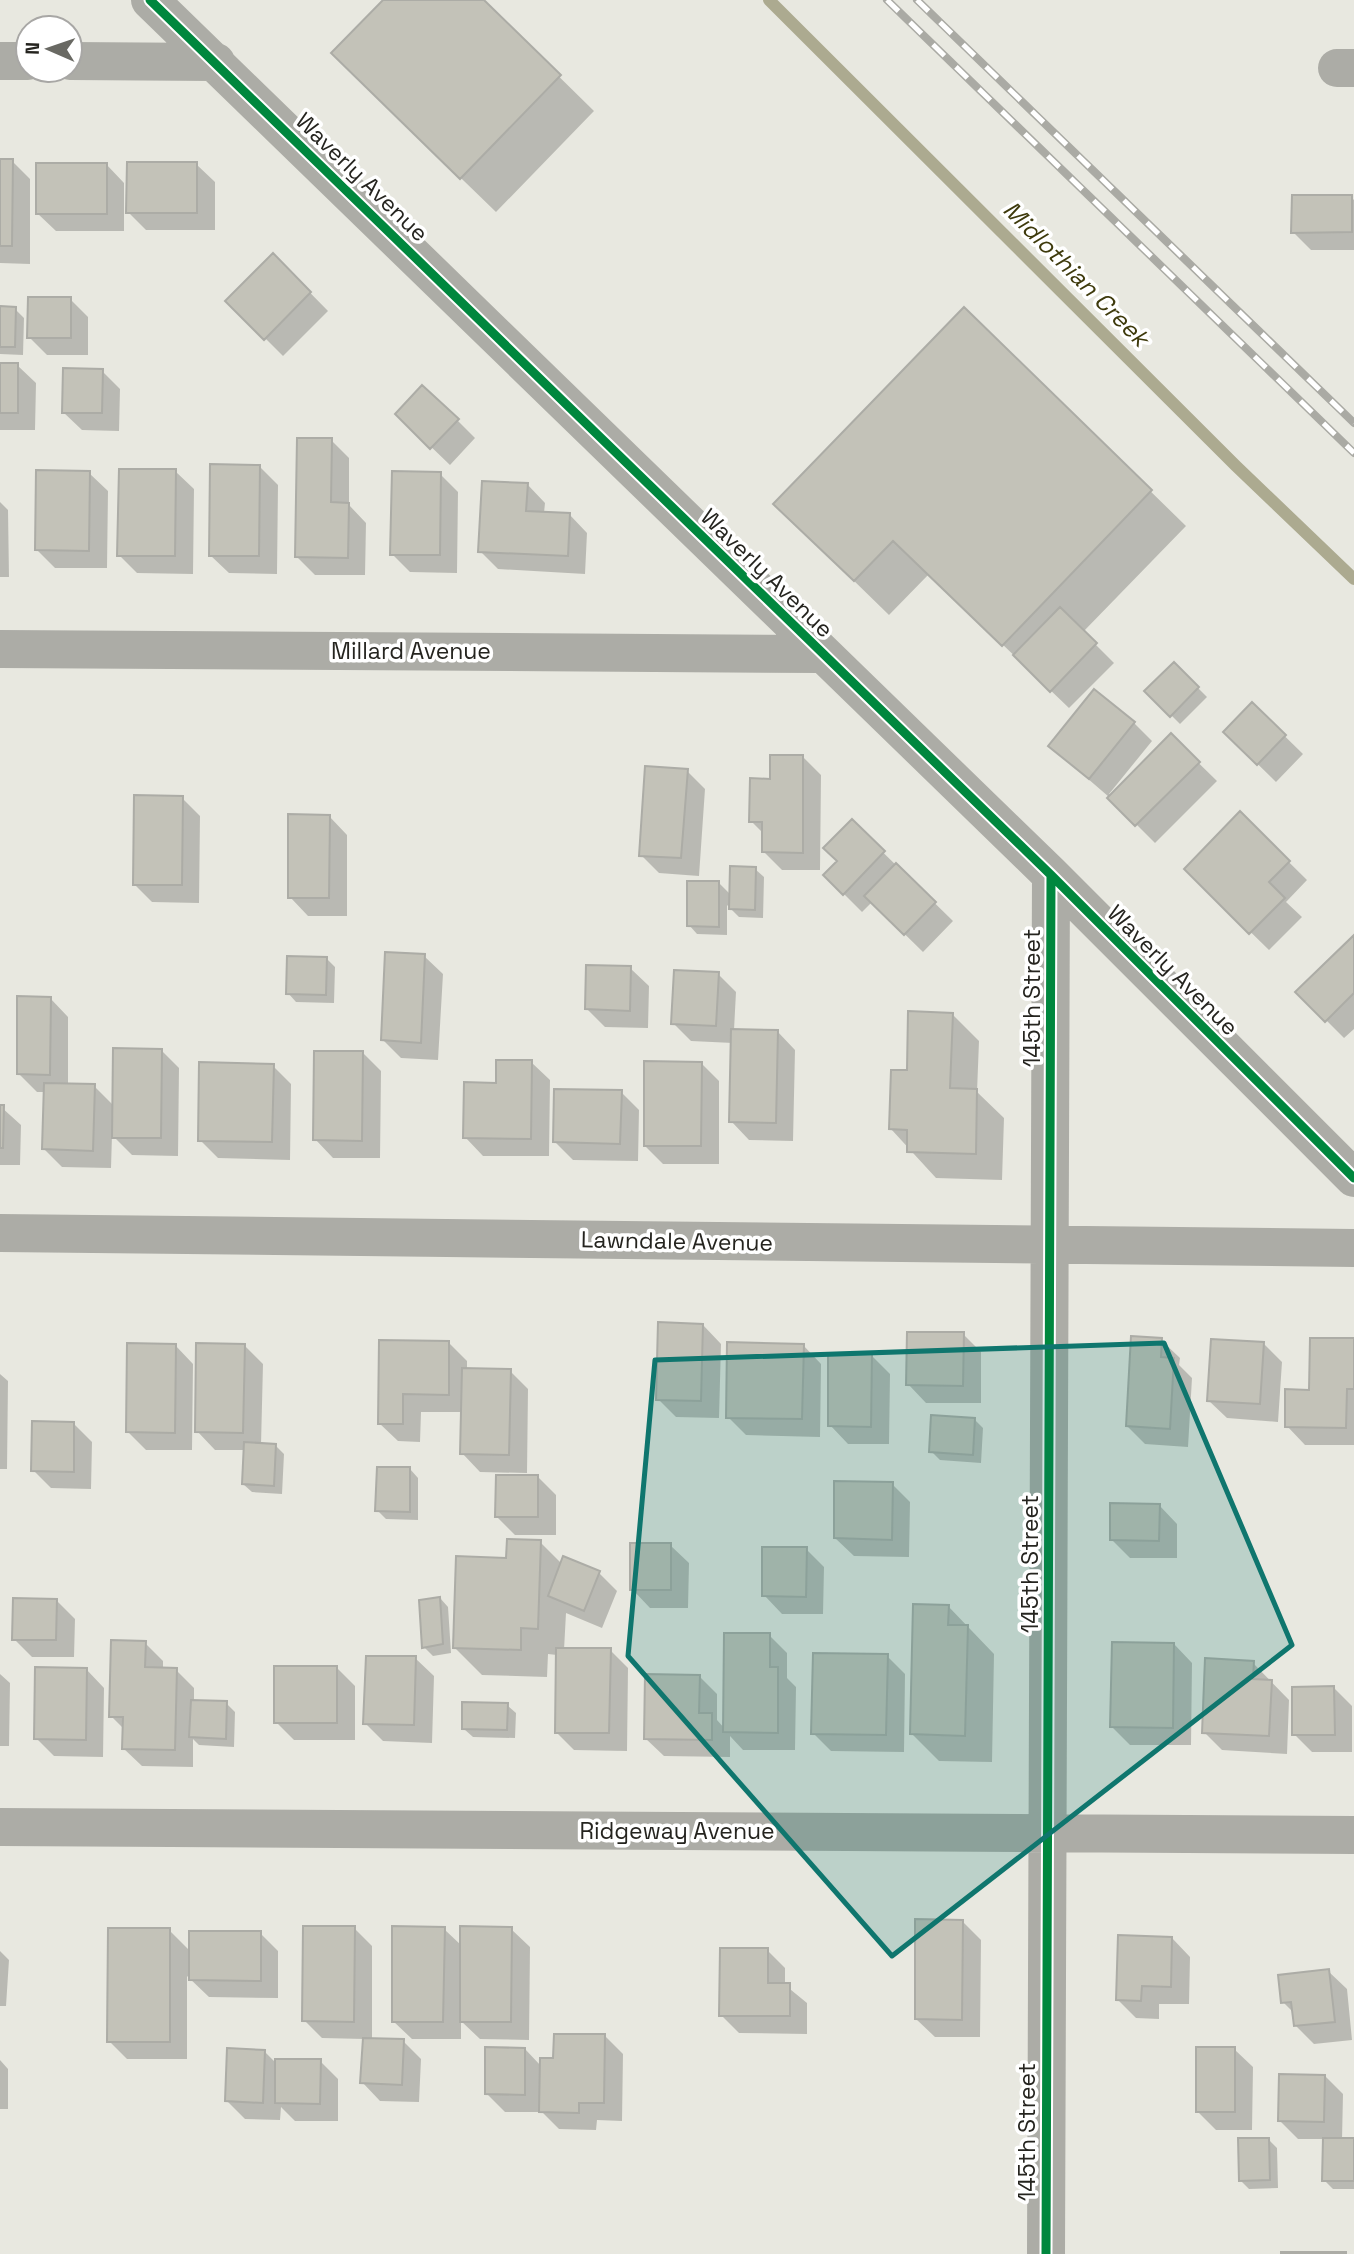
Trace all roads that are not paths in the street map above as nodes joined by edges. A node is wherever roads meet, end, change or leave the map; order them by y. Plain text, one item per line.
1 (150, 0) edge
2 (84, 61) edge
3 (216, 62) junction
4 (0, 649) edge
5 (822, 654) junction
6 (1051, 875) junction
7 (1354, 1178) edge
8 (0, 1233) edge
9 (1051, 1246) junction
10 (1354, 1248) edge
11 (0, 1827) edge
12 (1047, 1833) junction
13 (1354, 1835) edge
14 (1046, 2254) edge

1 - 3 street, Waverly Avenue
2 - 3 street
3 - 5 street, Waverly Avenue
4 - 5 street, Millard Avenue
5 - 6 street, Waverly Avenue
6 - 7 street, Waverly Avenue
6 - 9 street, 145th Street
8 - 9 street, Lawndale Avenue
9 - 10 street, Lawndale Avenue
9 - 12 street, 145th Street
11 - 12 street, Ridgeway Avenue
12 - 13 street, Ridgeway Avenue
12 - 14 street, 145th Street

